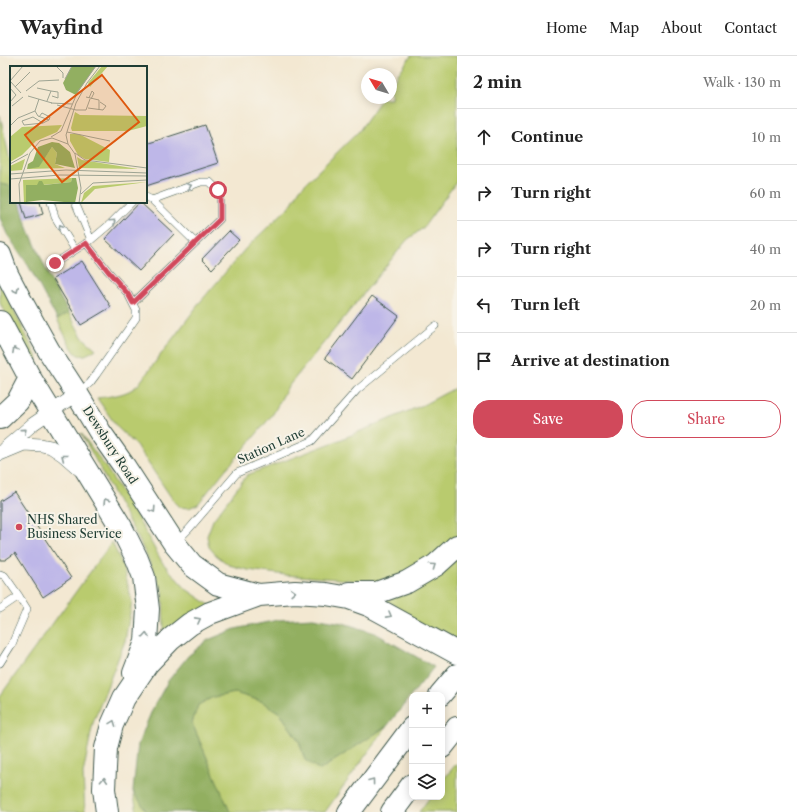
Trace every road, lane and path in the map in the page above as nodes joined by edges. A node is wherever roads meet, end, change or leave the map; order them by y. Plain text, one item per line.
1 (149, 198) edge
2 (51, 203) edge
3 (74, 203) edge
4 (131, 203) edge
5 (89, 241) junction
6 (195, 242) junction
7 (75, 250) junction
8 (0, 255) edge
9 (55, 263) dead end
10 (133, 303) junction
11 (0, 322) edge
12 (435, 326) dead end
13 (30, 378) junction
14 (77, 394) junction
15 (50, 412) junction
16 (0, 418) edge
17 (0, 453) edge
18 (94, 482) junction
19 (174, 543) junction
20 (457, 546) edge
21 (0, 574) edge
22 (326, 594) junction
23 (259, 595) junction
24 (19, 596) junction
25 (0, 609) edge
26 (12, 644) junction
27 (0, 652) edge
28 (457, 653) edge
29 (0, 663) edge
30 (124, 698) junction
31 (457, 728) edge
32 (409, 732) edge
33 (445, 743) edge
34 (409, 789) edge
35 (107, 812) edge
36 (349, 812) edge
37 (392, 812) edge

1 - 6 lane
1 -> 6 lane
7 -> 2 lane
3 - 5 lane
5 -> 4 lane
5 - 7 lane
5 - 10 lane
6 - 10 lane
7 - 9 lane
8 -> 14 highway, Dewsbury Road
10 - 14 lane
13 -> 11 highway
12 - 19 lane, Station Lane
13 - 15 highway
13 - 16 highway
14 - 15 street
14 -> 19 highway, Dewsbury Road
17 -> 15 street
15 - 18 highway
18 -> 17 street
30 -> 18 highway
19 - 23 highway, Dewsbury Road
22 -> 20 highway
21 - 24 lane
23 -> 22 highway
22 -> 28 highway
30 -> 23 highway
24 - 25 lane
24 - 26 lane
26 - 27 lane
26 - 29 lane
35 -> 30 highway
31 - 33 highway
36 -> 32 highway
34 - 37 highway

